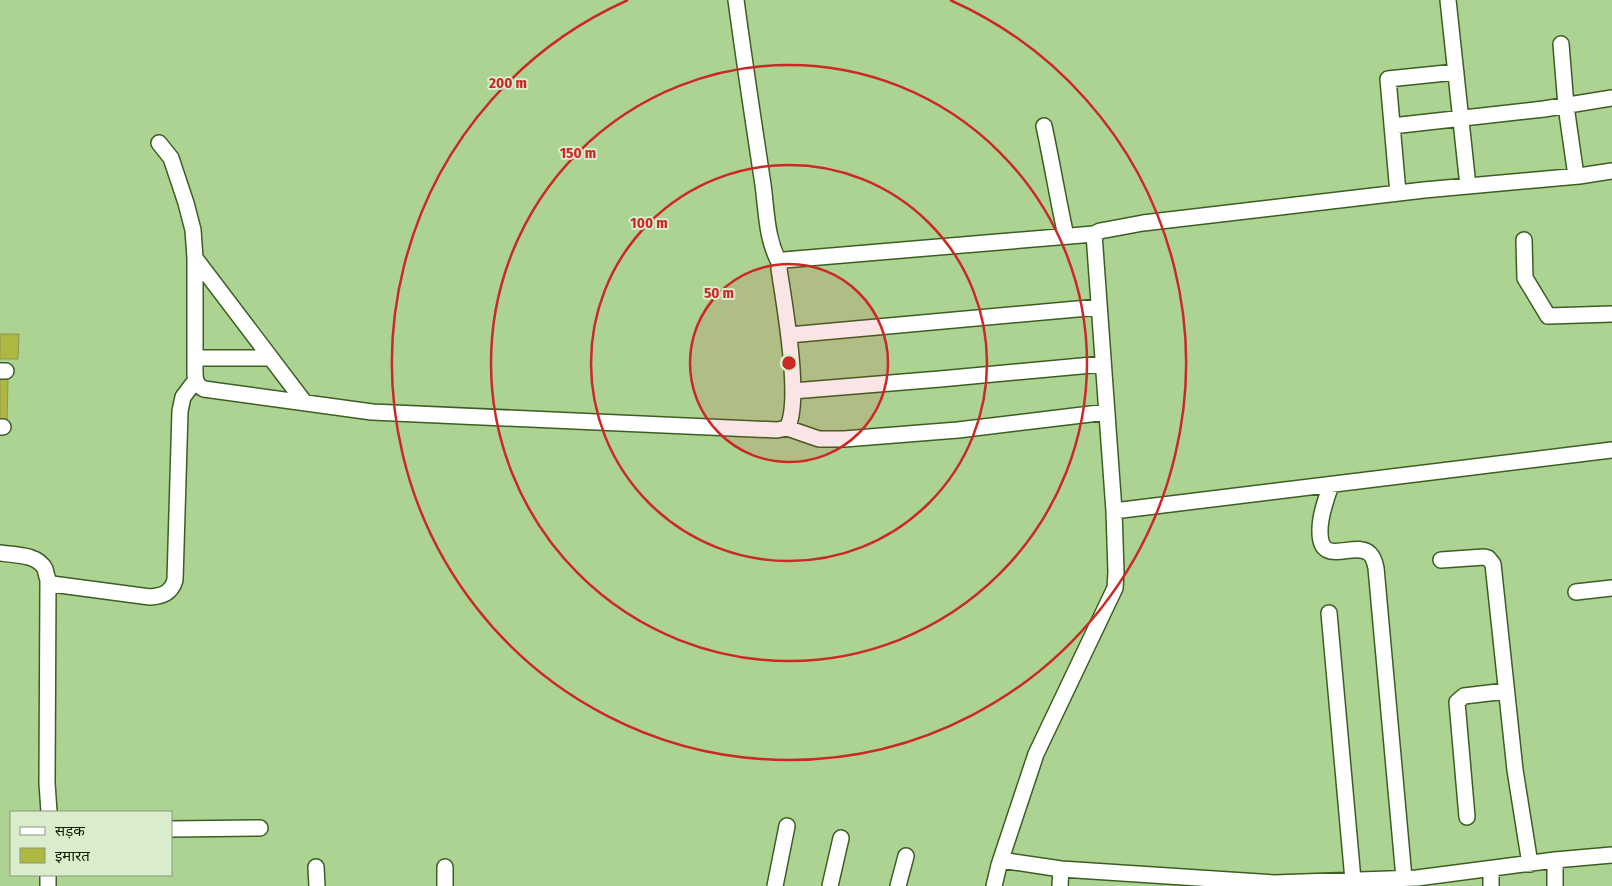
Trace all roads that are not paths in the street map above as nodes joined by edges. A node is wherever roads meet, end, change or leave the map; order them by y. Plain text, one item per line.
1 (736, 0) edge
2 (1448, 0) edge
3 (1561, 44) dead end
4 (1456, 72) junction
5 (1612, 98) edge
6 (1566, 106) junction
7 (1461, 119) junction
8 (1044, 126) dead end
9 (1392, 126) junction
10 (159, 143) dead end
11 (1612, 171) edge
12 (1576, 176) junction
13 (1468, 186) junction
14 (1398, 193) junction
15 (1094, 234) junction
16 (1066, 236) junction
17 (1524, 240) dead end
18 (195, 258) junction
19 (780, 264) junction
20 (1099, 307) junction
21 (1612, 314) edge
22 (789, 335) junction
23 (195, 358) junction
24 (271, 358) junction
25 (1103, 364) junction
26 (195, 381) junction
27 (792, 391) junction
28 (305, 402) junction
29 (1107, 412) junction
30 (787, 428) junction
31 (1612, 450) edge
32 (1331, 485) junction
33 (1114, 511) junction
34 (0, 552) edge
35 (1441, 560) dead end
36 (48, 581) junction
37 (1612, 588) edge
38 (1576, 592) dead end
39 (1329, 613) dead end
40 (1506, 690) junction
41 (48, 811) edge
42 (1467, 816) dead end
43 (786, 826) dead end
44 (260, 828) dead end
45 (172, 829) edge
46 (841, 838) dead end
47 (1612, 855) edge
48 (906, 856) dead end
49 (1001, 860) junction
50 (1555, 860) junction
51 (1530, 864) junction
52 (316, 867) dead end
53 (445, 867) dead end
54 (1061, 869) junction
55 (1491, 869) junction
56 (1126, 880) edge
57 (1413, 881) edge
58 (1198, 882) edge
59 (1346, 882) edge
60 (1274, 885) edge
61 (317, 886) edge
62 (445, 886) edge
63 (776, 886) edge
64 (830, 886) edge
65 (898, 886) edge
66 (994, 886) edge
67 (1060, 886) edge
68 (1490, 886) edge
69 (1555, 886) edge

1 - 19 street
2 - 4 street
3 - 6 street
4 - 7 street
4 - 9 street
5 - 6 street
6 - 7 street
6 - 12 street
7 - 9 street
7 - 13 street
8 - 16 street
9 - 14 street
10 - 18 street
11 - 12 street
12 - 13 street
13 - 14 street
14 - 15 street
15 - 16 street
15 - 20 street
16 - 19 street
17 - 21 street
18 - 23 street
18 - 24 street
19 - 22 street
20 - 22 street
20 - 25 street
22 - 27 street
23 - 24 street
23 - 26 street
24 - 28 street
25 - 27 street
25 - 29 street
26 - 28 street
26 - 36 street
27 - 30 street
28 - 30 street
29 - 30 street
29 - 33 street
31 - 32 street
32 - 33 street
32 - 57 street
33 - 49 street
34 - 36 street
35 - 40 street
36 - 41 street
37 - 38 street
39 - 59 street
40 - 42 street
40 - 51 street
43 - 63 street
44 - 45 street
46 - 64 street
47 - 50 street
48 - 65 street
49 - 54 street
49 - 66 street
50 - 51 street
50 - 69 street
51 - 55 street
52 - 61 street
53 - 62 street
54 - 56 street
54 - 67 street
55 - 57 street
55 - 68 street
56 - 58 street
57 - 59 street
58 - 60 street
59 - 60 street

